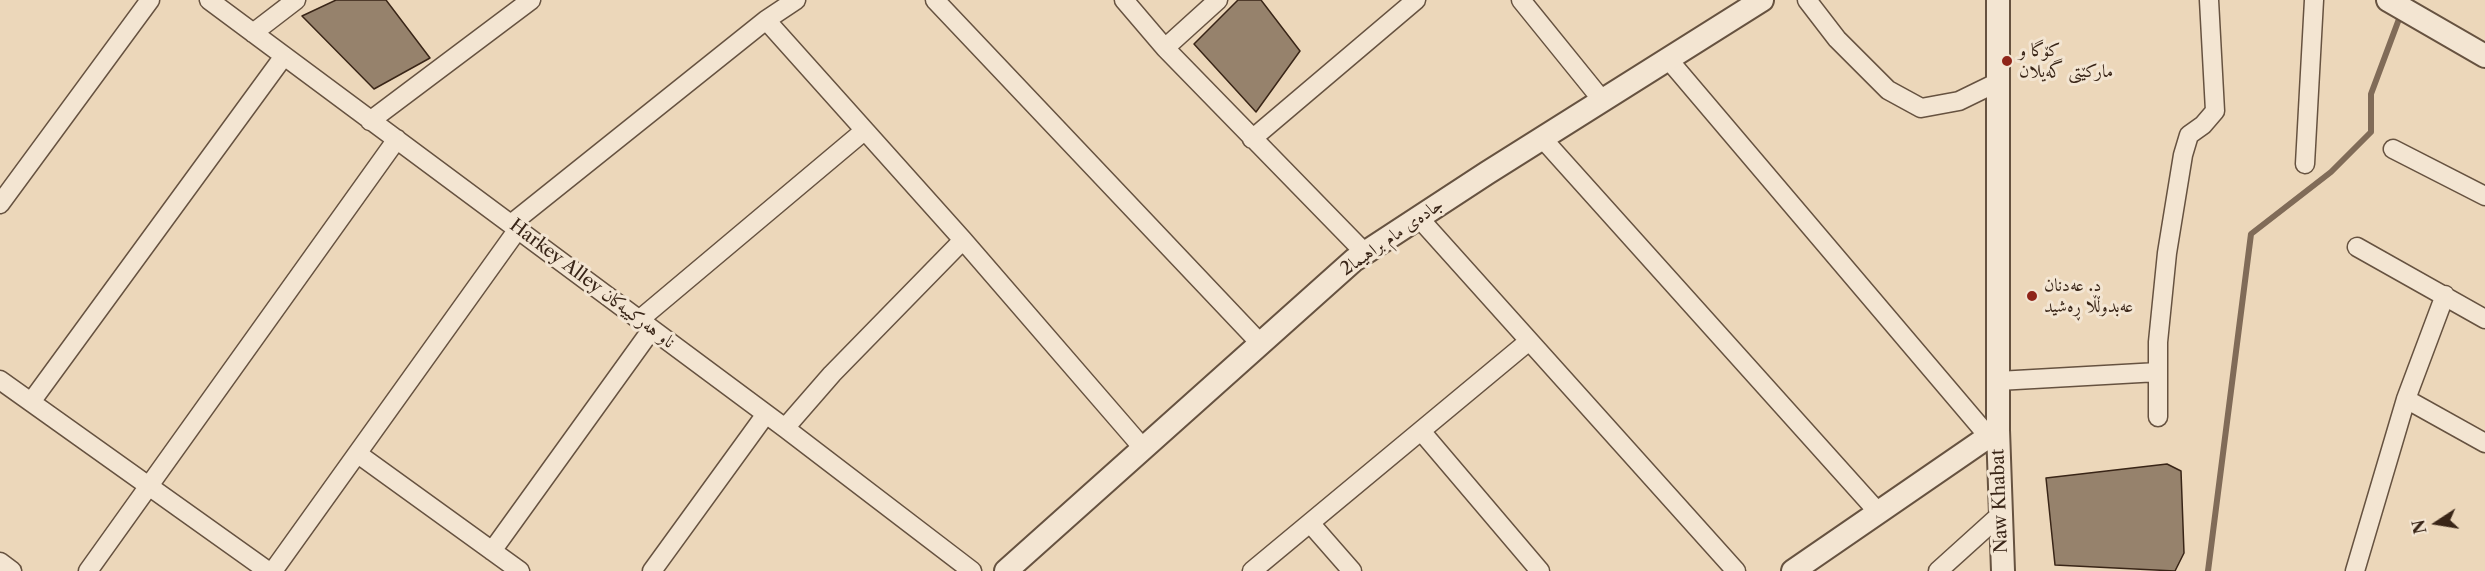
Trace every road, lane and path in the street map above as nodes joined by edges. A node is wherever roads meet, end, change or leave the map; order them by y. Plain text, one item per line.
1 (150, 0) edge
2 (209, 0) edge
3 (296, 0) edge
4 (531, 0) edge
5 (796, 0) edge
6 (935, 0) edge
7 (1124, 0) edge
8 (1218, 0) edge
9 (1416, 0) edge
10 (1521, 0) edge
11 (1762, 0) edge
12 (1807, 0) edge
13 (1998, 0) edge
14 (2209, 0) edge
15 (2313, 0) edge
16 (2388, 0) edge
17 (766, 20) junction
18 (253, 33) junction
19 (1165, 48) junction
20 (284, 56) junction
21 (2485, 56) edge
22 (1668, 58) junction
23 (1998, 82) junction
24 (1602, 100) junction
25 (370, 121) junction
26 (864, 131) junction
27 (1542, 138) junction
28 (397, 139) junction
29 (1252, 139) junction
30 (2394, 149) dead end
31 (2306, 164) dead end
32 (2485, 196) edge
33 (0, 204) edge
34 (1419, 218) junction
35 (514, 227) junction
36 (963, 240) junction
37 (2357, 247) dead end
38 (1365, 253) junction
39 (2445, 295) junction
40 (2485, 318) edge
41 (646, 324) junction
42 (1529, 341) junction
43 (1260, 344) junction
44 (2158, 372) junction
45 (0, 380) edge
46 (1998, 381) junction
47 (2406, 399) junction
48 (31, 402) junction
49 (766, 414) junction
50 (2158, 417) dead end
51 (785, 428) junction
52 (1420, 431) junction
53 (1993, 434) junction
54 (2485, 443) edge
55 (1143, 448) junction
56 (358, 454) junction
57 (149, 486) junction
58 (1878, 512) junction
59 (2000, 515) junction
60 (1310, 523) junction
61 (492, 551) junction
62 (0, 562) edge
63 (12, 571) edge
64 (88, 571) edge
65 (268, 571) edge
66 (273, 571) edge
67 (520, 571) edge
68 (652, 571) edge
69 (972, 571) edge
70 (1006, 571) edge
71 (1252, 571) edge
72 (1352, 571) edge
73 (1540, 571) edge
74 (1736, 571) edge
75 (1792, 571) edge
76 (1938, 571) edge
77 (2002, 571) edge
78 (2355, 571) edge

1 - 33 street
2 - 18 street, Harkey Alley ناو هەركييەكان
3 - 18 street
4 - 25 street
5 - 17 street
6 - 43 street
7 - 19 street
8 - 19 street
9 - 29 street
10 - 24 street
11 - 22 street, جادەی مام براهیما2
12 - 23 street
13 - 23 street, Naw Khabat
14 - 44 street
15 - 31 street
16 - 21 street
17 - 26 street
17 - 35 street
18 - 20 street, Harkey Alley ناو هەركييەكان
19 - 29 street
20 - 25 street, Harkey Alley ناو هەركييەكان
20 - 48 street
22 - 24 street, جادەی مام براهیما2
22 - 53 street
23 - 46 street, Naw Khabat
24 - 27 street, جادەی مام براهیما2
25 - 28 street, Harkey Alley ناو هەركييەكان
26 - 36 street
26 - 41 street
27 - 34 street, جادەی مام براهیما2
27 - 58 street
28 - 35 street, Harkey Alley ناو هەركييەكان
28 - 57 street
29 - 38 street
30 - 32 street
34 - 38 street, جادەی مام براهیما2
34 - 42 street
35 - 41 street, Harkey Alley ناو هەركييەكان
35 - 56 street
36 - 51 street
36 - 55 street
37 - 39 street
38 - 43 street, جادەی مام براهیما2
39 - 40 street
39 - 47 street
41 - 49 street, Harkey Alley ناو هەركييەكان
41 - 61 street
42 - 52 street
42 - 74 street
43 - 55 street, جادەی مام براهیما2
44 - 46 street
44 - 50 street
45 - 48 street
46 - 53 street, Naw Khabat
47 - 54 street
47 - 78 street
48 - 57 street
49 - 51 street, Harkey Alley ناو هەركييەكان
49 - 68 street
51 - 69 street, Harkey Alley ناو هەركييەكان
52 - 60 street
52 - 73 street
53 - 58 street
53 - 59 street, Naw Khabat
55 - 70 street, جادەی مام براهیما2
56 - 61 street
56 - 66 street
57 - 64 street
57 - 65 street
58 - 75 street
59 - 76 street
59 - 77 street, Naw Khabat
60 - 71 street
60 - 72 street
61 - 67 street
62 - 63 street

